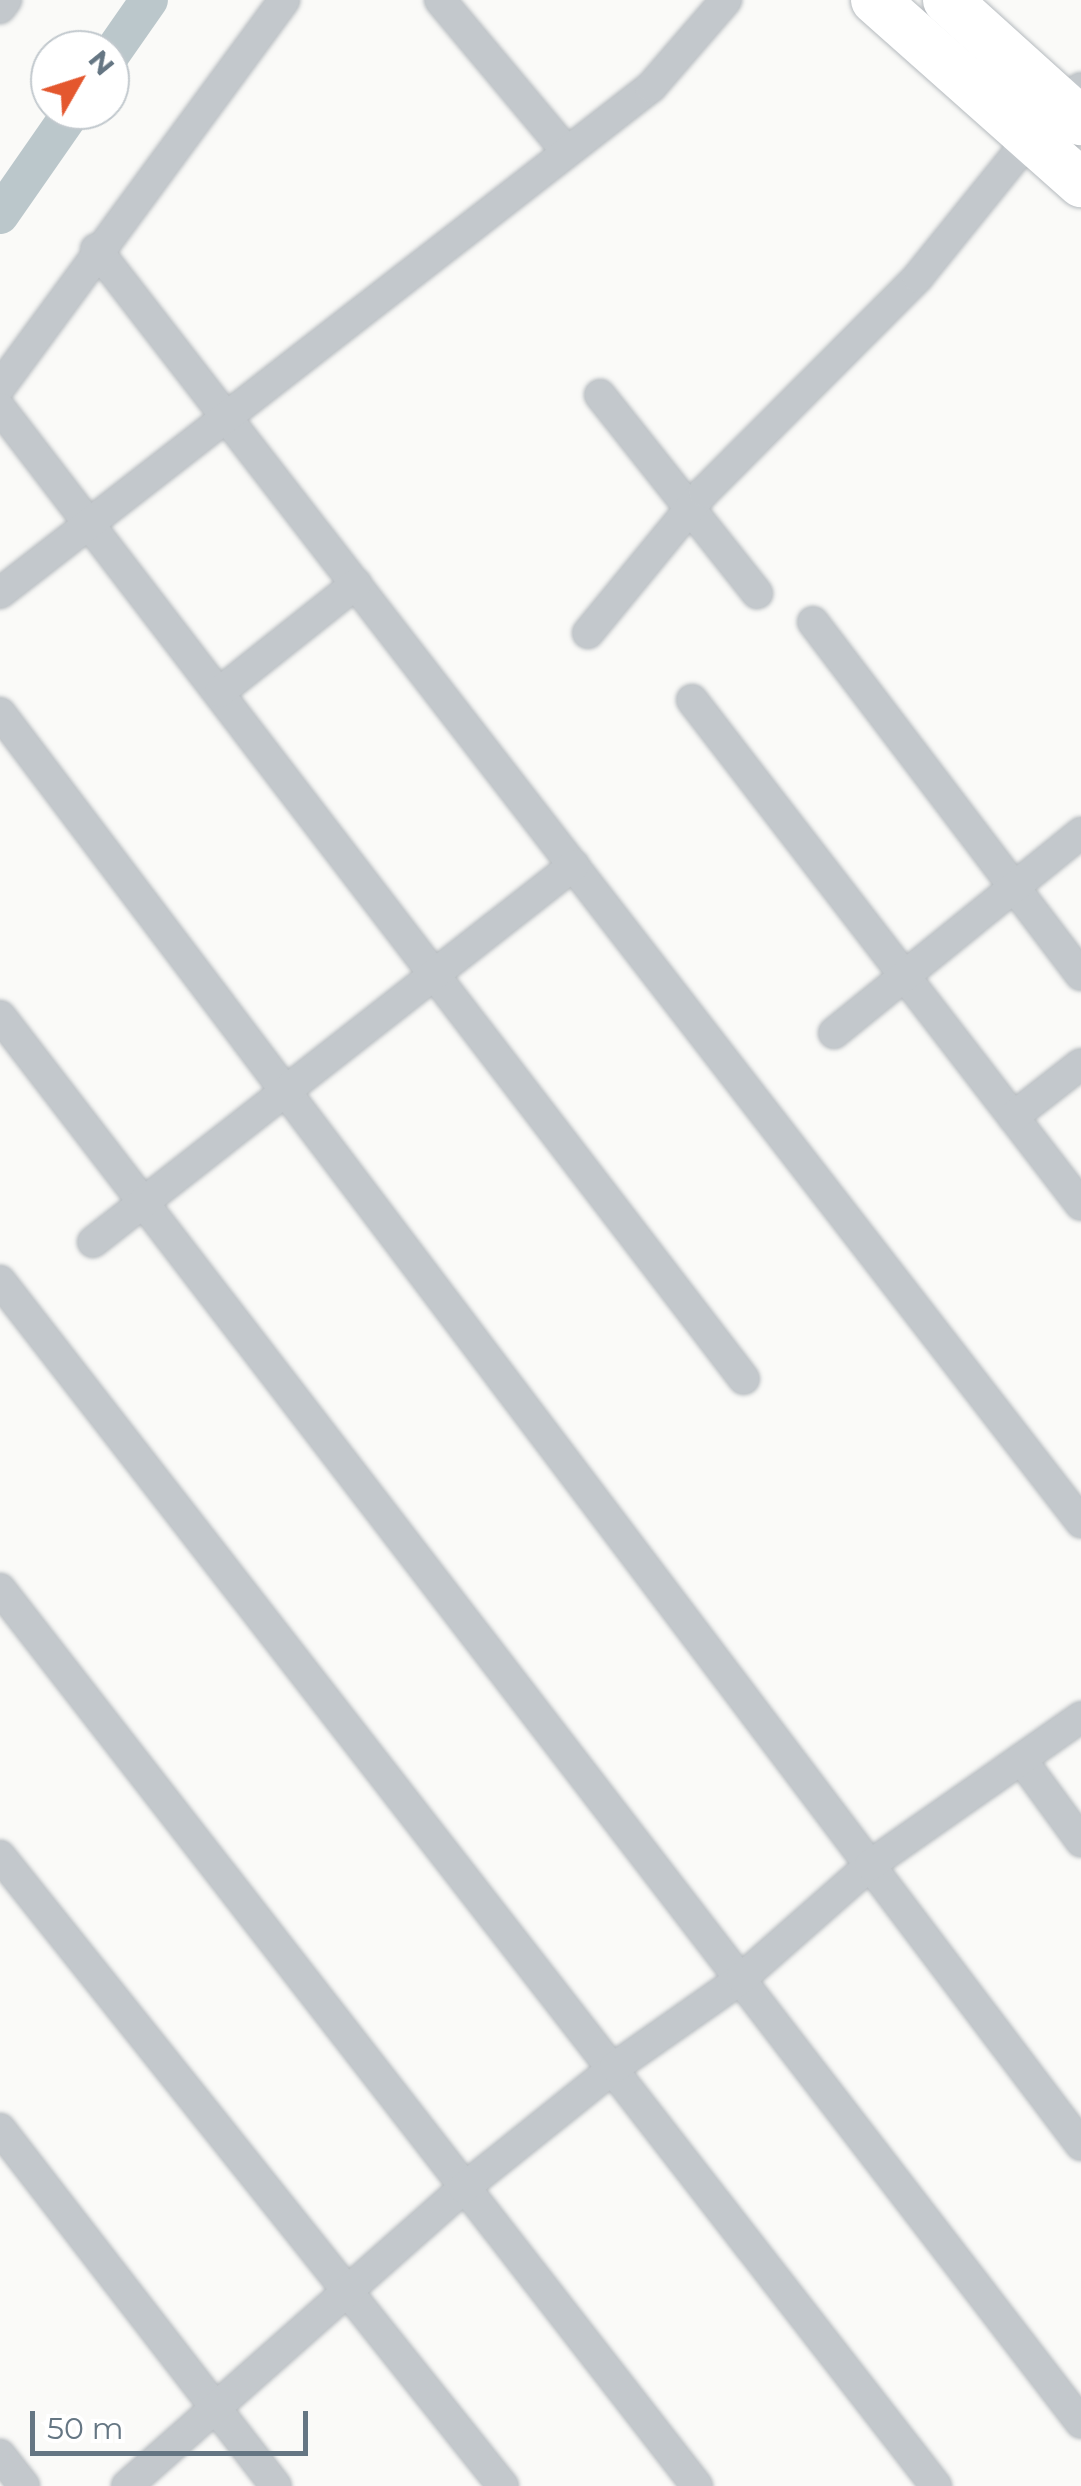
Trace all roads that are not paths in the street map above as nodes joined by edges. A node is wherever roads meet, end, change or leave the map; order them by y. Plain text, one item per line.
1 (6, 0) edge
2 (284, 0) edge
3 (440, 0) edge
4 (726, 0) edge
5 (875, 0) edge
6 (947, 0) edge
7 (0, 8) edge
8 (1074, 104) edge
9 (1030, 138) junction
10 (558, 141) dead end
11 (1081, 182) edge
12 (96, 249) junction
13 (0, 388) edge
14 (600, 395) dead end
15 (0, 408) edge
16 (228, 420) junction
17 (689, 510) junction
18 (92, 524) junction
19 (356, 584) junction
20 (757, 593) dead end
21 (0, 594) edge
22 (812, 622) dead end
23 (588, 634) dead end
24 (220, 692) junction
25 (692, 700) dead end
26 (0, 713) edge
27 (1081, 832) edge
28 (574, 865) junction
29 (1014, 887) junction
30 (435, 974) junction
31 (1081, 975) edge
32 (905, 976) junction
33 (0, 1016) edge
34 (834, 1033) dead end
35 (1081, 1064) edge
36 (286, 1091) junction
37 (1013, 1117) junction
38 (144, 1202) junction
39 (1081, 1205) edge
40 (93, 1242) dead end
41 (0, 1282) edge
42 (744, 1379) dead end
43 (1081, 1522) edge
44 (0, 1588) edge
45 (1081, 1716) edge
46 (1021, 1759) junction
47 (1081, 1841) edge
48 (0, 1856) edge
49 (870, 1866) junction
50 (742, 1978) junction
51 (615, 2067) junction
52 (0, 2129) edge
53 (1081, 2145) edge
54 (464, 2188) junction
55 (347, 2291) junction
56 (216, 2408) junction
57 (1081, 2423) edge
58 (0, 2455) edge
59 (138, 2482) edge
60 (24, 2486) edge
61 (276, 2486) edge
62 (503, 2486) edge
63 (696, 2486) edge
64 (936, 2486) edge

1 - 7 street
2 - 12 street
3 - 10 street
4 - 16 street
5 - 9 main road
6 - 8 main road
8 - 9 street
9 - 11 main road
9 - 17 street
12 - 13 street
12 - 16 street
14 - 17 street
15 - 18 street
16 - 18 street
16 - 19 street
17 - 20 street
17 - 23 street
18 - 21 street
18 - 24 street
19 - 24 street
19 - 28 street
22 - 29 street
24 - 30 street
25 - 32 street
26 - 36 street
27 - 29 street
28 - 30 street
28 - 43 street
29 - 31 street
29 - 32 street
30 - 36 street
30 - 42 street
32 - 34 street
32 - 37 street
33 - 38 street
35 - 37 street
36 - 38 street
36 - 49 street
37 - 39 street
38 - 40 street
38 - 50 street
41 - 51 street
44 - 54 street
45 - 46 street
46 - 47 street
46 - 49 street
48 - 55 street
49 - 50 street
49 - 53 street
50 - 51 street
50 - 57 street
51 - 54 street
51 - 64 street
52 - 56 street
54 - 55 street
54 - 63 street
55 - 56 street
55 - 62 street
56 - 59 street
56 - 61 street
58 - 60 street

